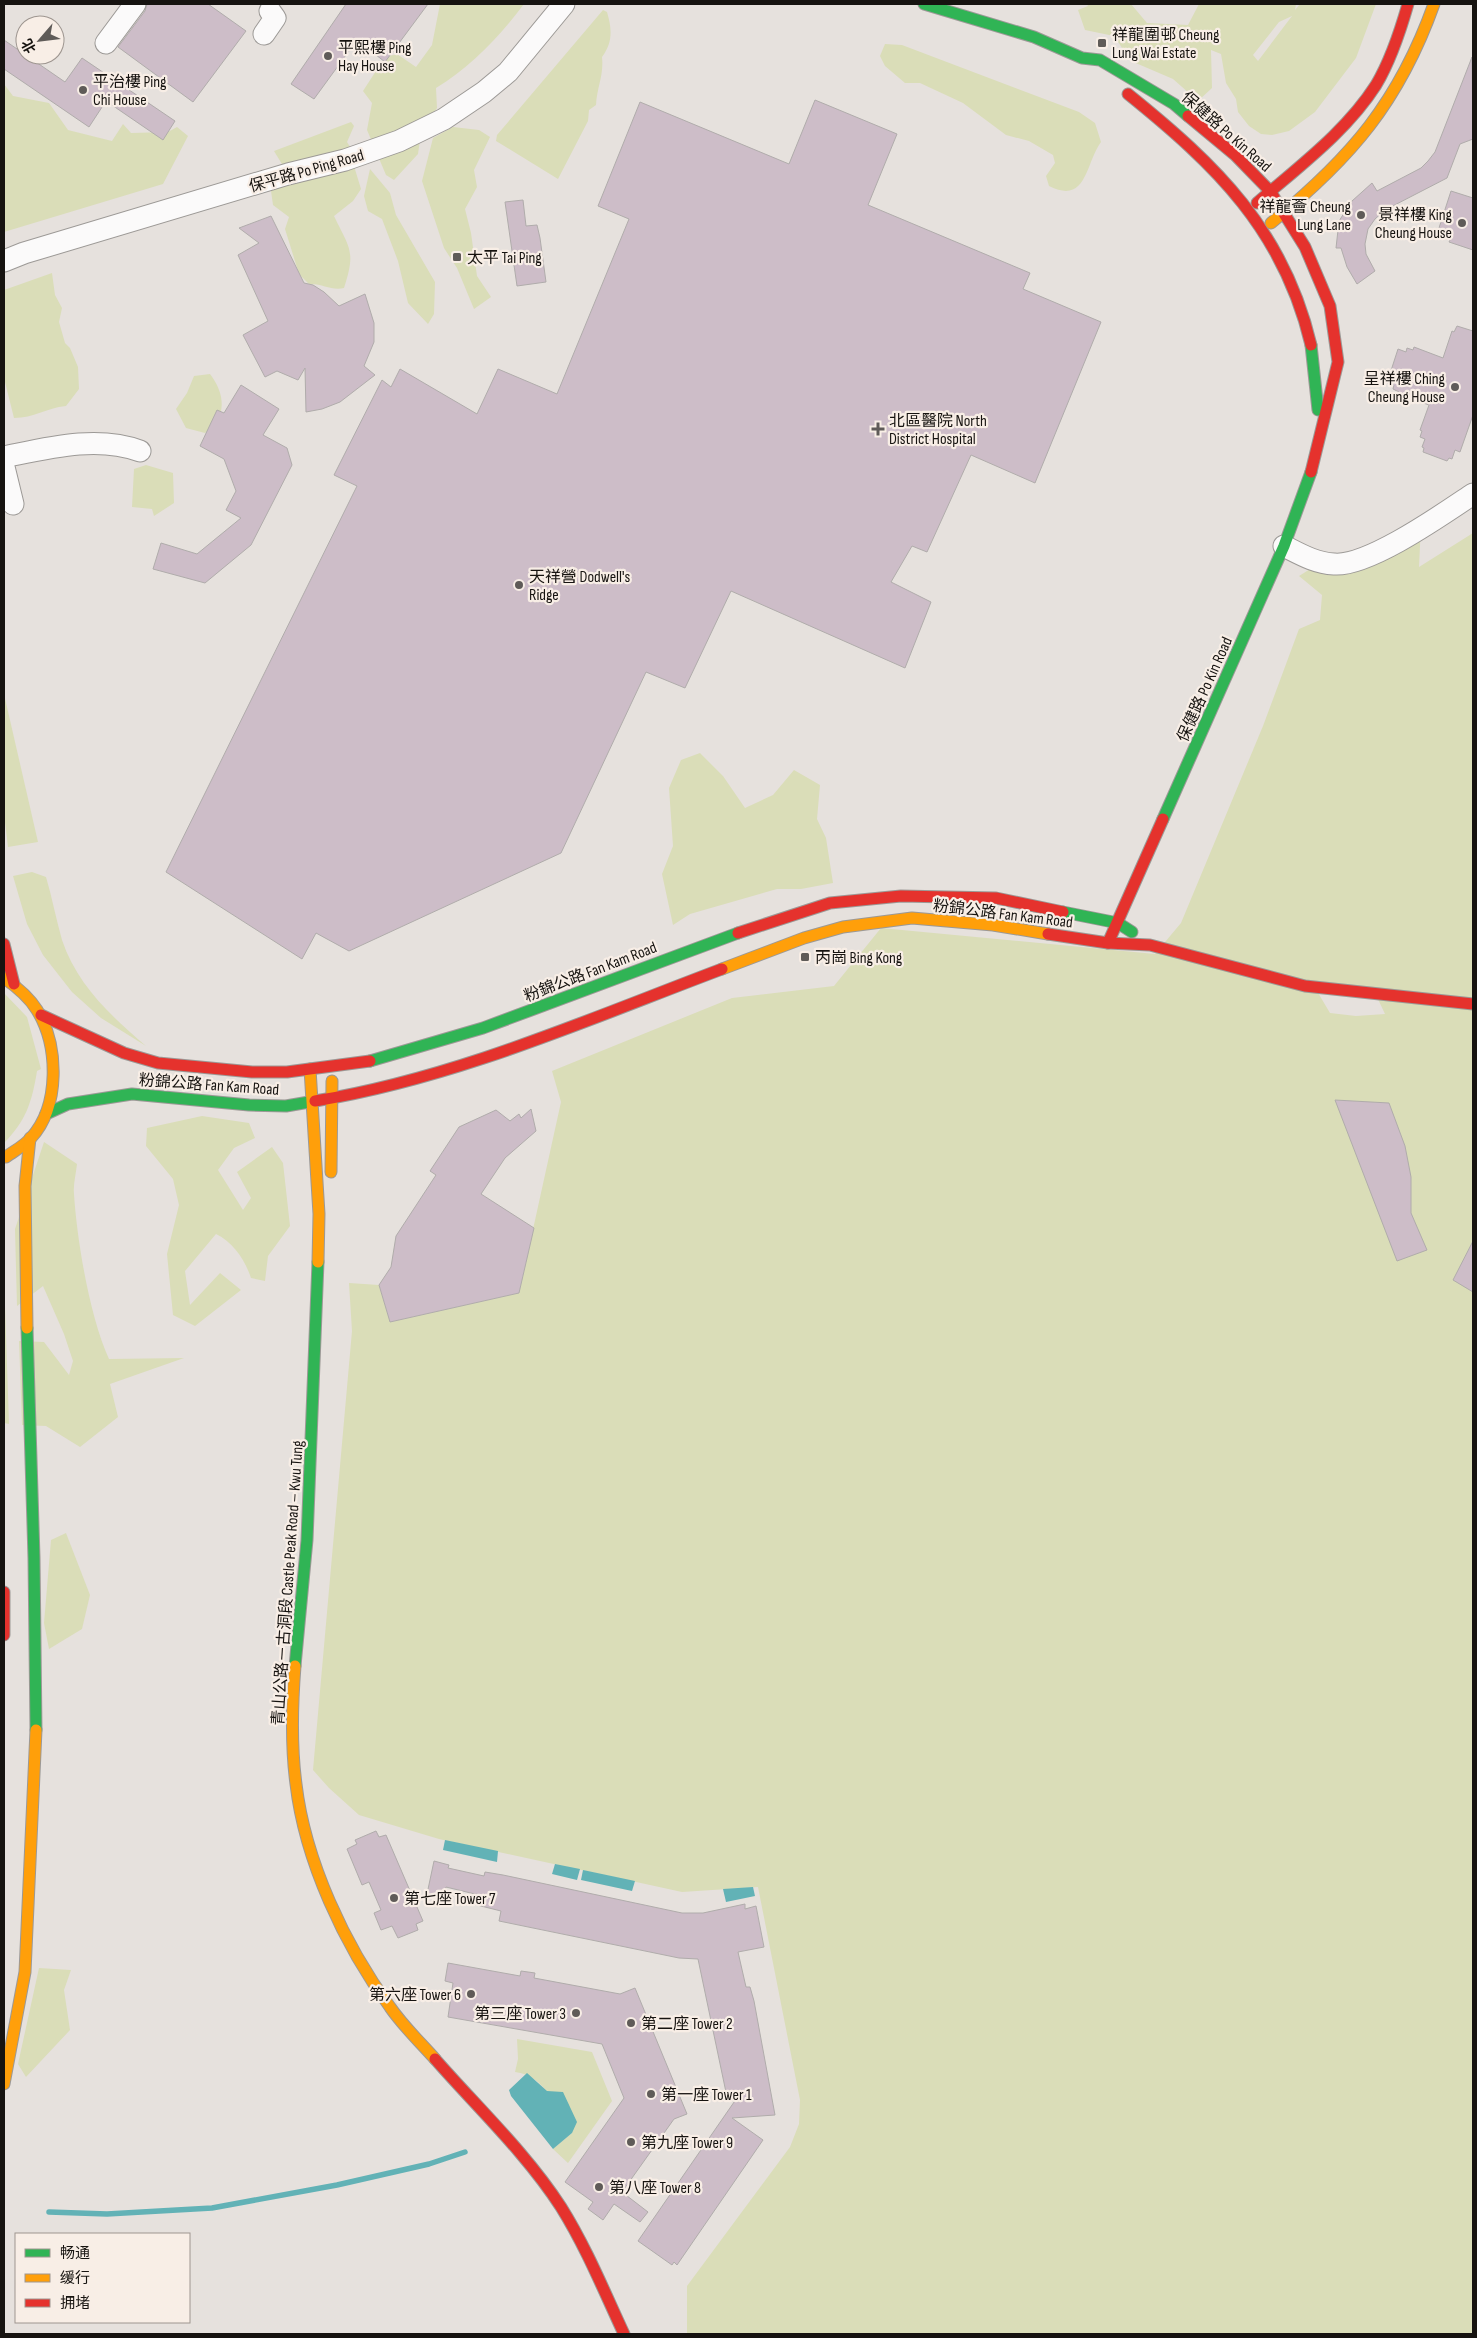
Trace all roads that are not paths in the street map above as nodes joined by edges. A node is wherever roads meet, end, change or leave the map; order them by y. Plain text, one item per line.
1 (135, 4) edge
2 (564, 4) edge
3 (924, 4) edge
4 (1408, 4) edge
5 (1434, 4) edge
6 (270, 11) dead end
7 (264, 34) dead end
8 (106, 42) dead end
9 (1082, 58) junction
10 (1270, 191) junction
11 (1250, 209) junction
12 (1285, 212) junction
13 (1264, 228) junction
14 (4, 261) edge
15 (1319, 444) junction
16 (140, 451) dead end
17 (4, 457) edge
18 (4, 467) edge
19 (1473, 494) edge
20 (13, 504) dead end
21 (1284, 546) junction
22 (1118, 923) junction
23 (1108, 943) junction
24 (4, 944) edge
25 (1150, 944) junction
26 (9, 981) edge
27 (1473, 1004) edge
28 (41, 1016) junction
29 (331, 1066) junction
30 (310, 1069) junction
31 (333, 1099) junction
32 (313, 1102) junction
33 (46, 1114) junction
34 (30, 1138) junction
35 (6, 1157) dead end
36 (319, 1214) junction
37 (4, 1592) edge
38 (4, 1636) edge
39 (4, 2084) edge
40 (624, 2334) edge

1 - 8 street
2 - 14 street, 保平路 Po Ping Road
3 - 9 main road, 保健路 Po Kin Road
4 - 10 main road
5 - 12 main road
6 - 7 street
9 - 10 main road, 保健路 Po Kin Road
9 - 11 main road, 保健路 Po Kin Road
10 - 11 main road
10 - 12 main road, 保健路 Po Kin Road
11 - 13 main road, 保健路 Po Kin Road
12 - 13 main road
12 - 15 main road, 保健路 Po Kin Road
13 - 15 main road, 保健路 Po Kin Road
15 - 21 main road, 保健路 Po Kin Road
16 - 17 street
18 - 20 street
19 - 21 street
21 - 22 main road, 保健路 Po Kin Road
22 - 23 main road, 保健路 Po Kin Road
22 - 25 main road, 粉錦公路 Fan Kam Road
22 - 29 main road, 粉錦公路 Fan Kam Road
23 - 25 main road, 粉錦公路 Fan Kam Road
23 - 31 main road, 粉錦公路 Fan Kam Road
24 - 26 main road
25 - 27 main road, 粉錦公路 Fan Kam Road
26 - 28 main road
28 - 30 main road, 粉錦公路 Fan Kam Road
28 - 33 main road
29 - 30 main road, 粉錦公路 Fan Kam Road
29 - 31 main road, 青山公路－古洞段 Castle Peak Road – Kwu Tung
30 - 32 main road, 青山公路－古洞段 Castle Peak Road – Kwu Tung
31 - 32 main road, 粉錦公路 Fan Kam Road
31 - 36 main road, 青山公路－古洞段 Castle Peak Road – Kwu Tung
32 - 33 main road, 粉錦公路 Fan Kam Road
32 - 36 main road, 青山公路－古洞段 Castle Peak Road – Kwu Tung
33 - 34 main road
34 - 35 main road
34 - 39 main road
36 - 40 main road, 青山公路－古洞段 Castle Peak Road – Kwu Tung
37 - 38 main road

